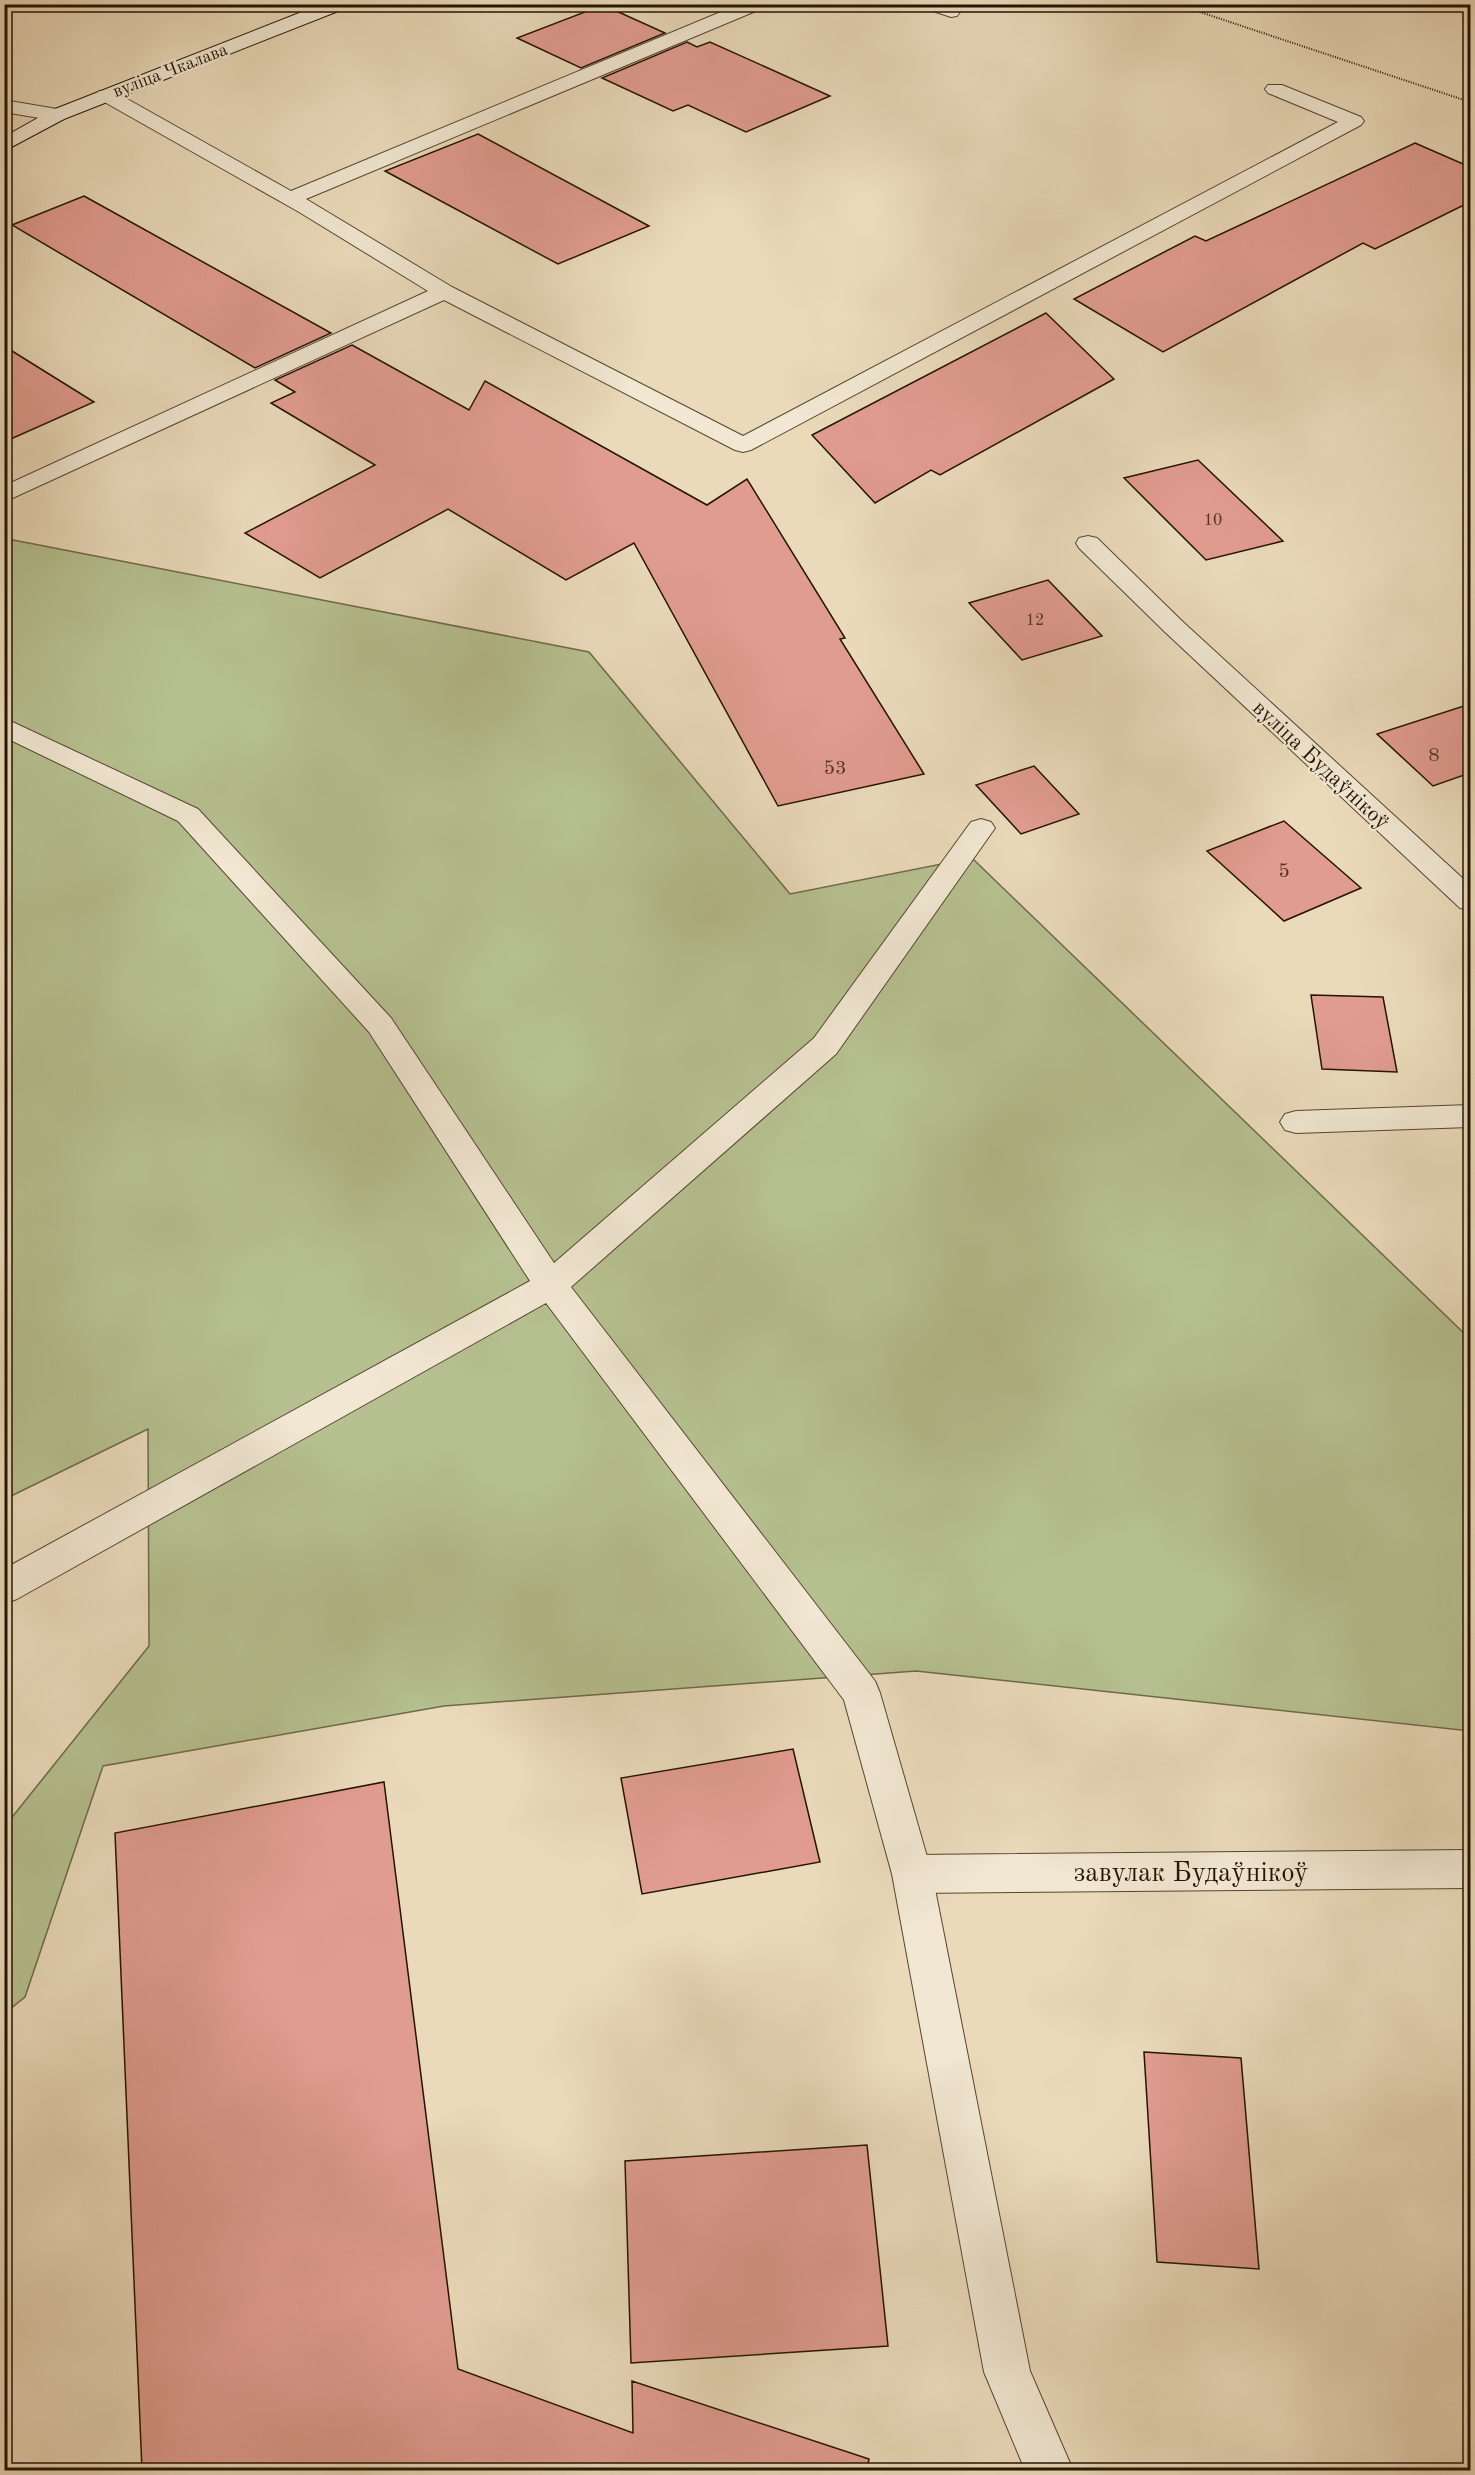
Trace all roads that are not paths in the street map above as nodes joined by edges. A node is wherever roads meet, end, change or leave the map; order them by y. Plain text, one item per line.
1 (340, 4) edge
2 (757, 4) edge
3 (930, 4) edge
4 (951, 12) dead end
5 (1275, 89) dead end
6 (106, 95) junction
7 (4, 106) edge
8 (57, 115) junction
9 (4, 145) edge
10 (289, 199) junction
11 (444, 292) junction
12 (4, 495) edge
13 (1088, 543) dead end
14 (4, 726) edge
15 (981, 828) dead end
16 (1470, 902) edge
17 (1470, 1116) edge
18 (1296, 1122) dead end
19 (551, 1285) junction
20 (4, 1588) edge
21 (1470, 1869) edge
22 (912, 1874) junction
23 (1049, 2470) edge

1 - 6 street, вуліца Чкалава
2 - 10 street
3 - 4 street
5 - 11 street
6 - 8 street, вуліца Чкалава
6 - 10 street
7 - 8 street
8 - 9 street, вуліца Чкалава
10 - 11 street
11 - 12 street
13 - 16 street, вуліца Будаўнікоў
14 - 19 street
15 - 19 street
17 - 18 street
19 - 20 street
19 - 22 street
21 - 22 street, завулак Будаўнікоў
22 - 23 street

